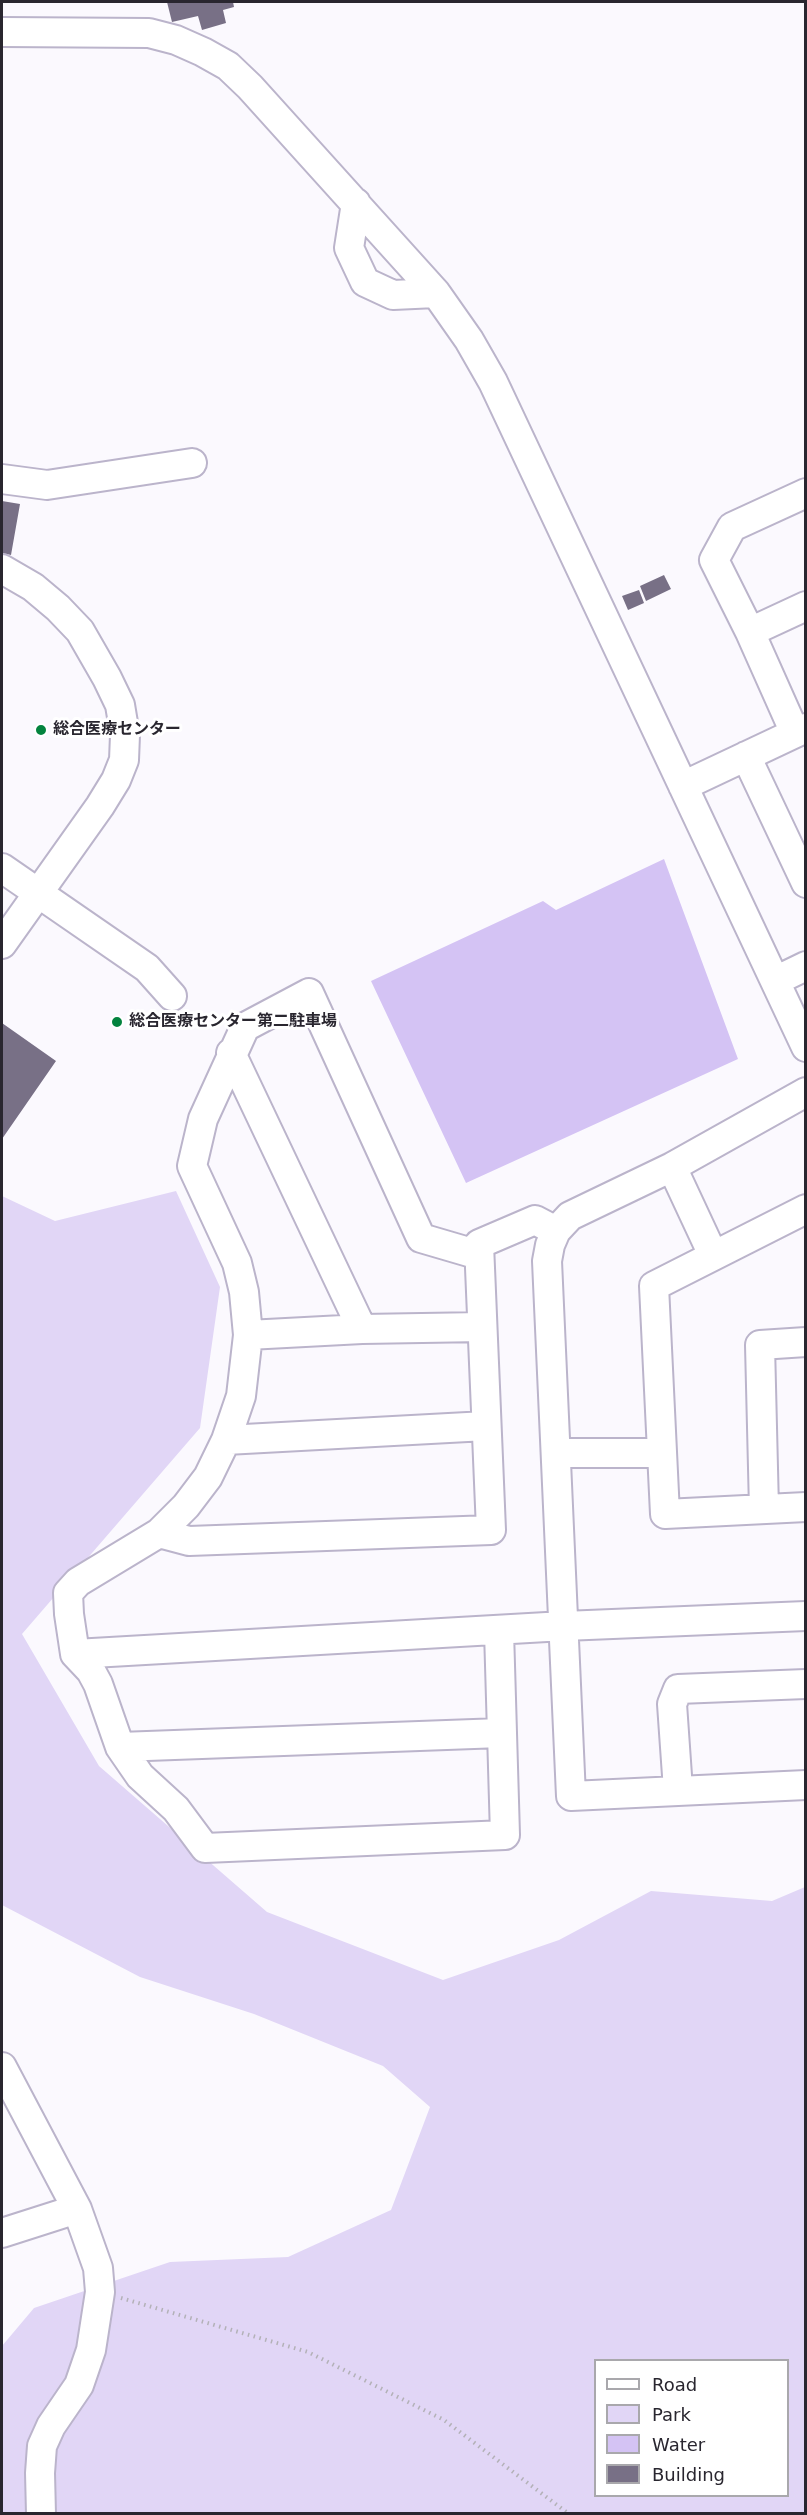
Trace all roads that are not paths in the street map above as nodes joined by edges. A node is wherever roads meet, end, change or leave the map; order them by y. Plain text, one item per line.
1 (2, 32) edge
2 (356, 202) junction
3 (436, 293) junction
4 (192, 463) dead end
5 (2, 479) edge
6 (806, 493) edge
7 (2, 569) edge
8 (806, 606) edge
9 (750, 632) junction
10 (800, 731) edge
11 (747, 756) junction
12 (683, 786) junction
13 (802, 865) edge
14 (2, 868) edge
15 (38, 892) junction
16 (2, 944) edge
17 (806, 966) edge
18 (775, 981) junction
19 (172, 996) dead end
20 (806, 1047) edge
21 (231, 1053) junction
22 (806, 1092) edge
23 (672, 1167) junction
24 (806, 1209) edge
25 (556, 1231) junction
26 (479, 1255) junction
27 (713, 1255) junction
28 (482, 1327) junction
29 (362, 1329) junction
30 (248, 1335) junction
31 (806, 1342) edge
32 (486, 1426) junction
33 (226, 1440) junction
34 (556, 1453) junction
35 (661, 1453) junction
36 (806, 1507) edge
37 (764, 1509) junction
38 (159, 1533) junction
39 (806, 1616) edge
40 (564, 1626) junction
41 (500, 1631) junction
42 (75, 1654) junction
43 (806, 1684) edge
44 (501, 1733) junction
45 (120, 1746) junction
46 (806, 1785) edge
47 (678, 1790) junction
48 (2, 2067) edge
49 (77, 2209) junction
50 (2, 2233) edge
51 (41, 2514) edge

1 - 2 street
2 - 3 street
2 - 3 street
3 - 12 street
4 - 5 street
6 - 9 street
7 - 15 street
8 - 9 street
9 - 10 street
10 - 11 street
11 - 12 street
11 - 13 street
12 - 18 street
14 - 15 street
15 - 16 street
15 - 19 street
17 - 18 street
18 - 20 street
21 - 26 street
21 - 29 street
21 - 30 street
22 - 23 street
23 - 25 street
23 - 27 street
24 - 27 street
25 - 26 street
25 - 34 street
26 - 28 street
27 - 35 street
28 - 29 street
28 - 32 street
29 - 30 street
30 - 33 street
31 - 37 street
32 - 33 street
32 - 38 street
33 - 38 street
34 - 35 street
34 - 40 street
35 - 37 street
36 - 37 street
38 - 42 street
39 - 40 street
40 - 41 street
40 - 47 street
41 - 42 street
41 - 44 street
42 - 45 street
43 - 47 street
44 - 45 street
44 - 45 street
46 - 47 street
48 - 49 street
49 - 50 street
49 - 51 street

